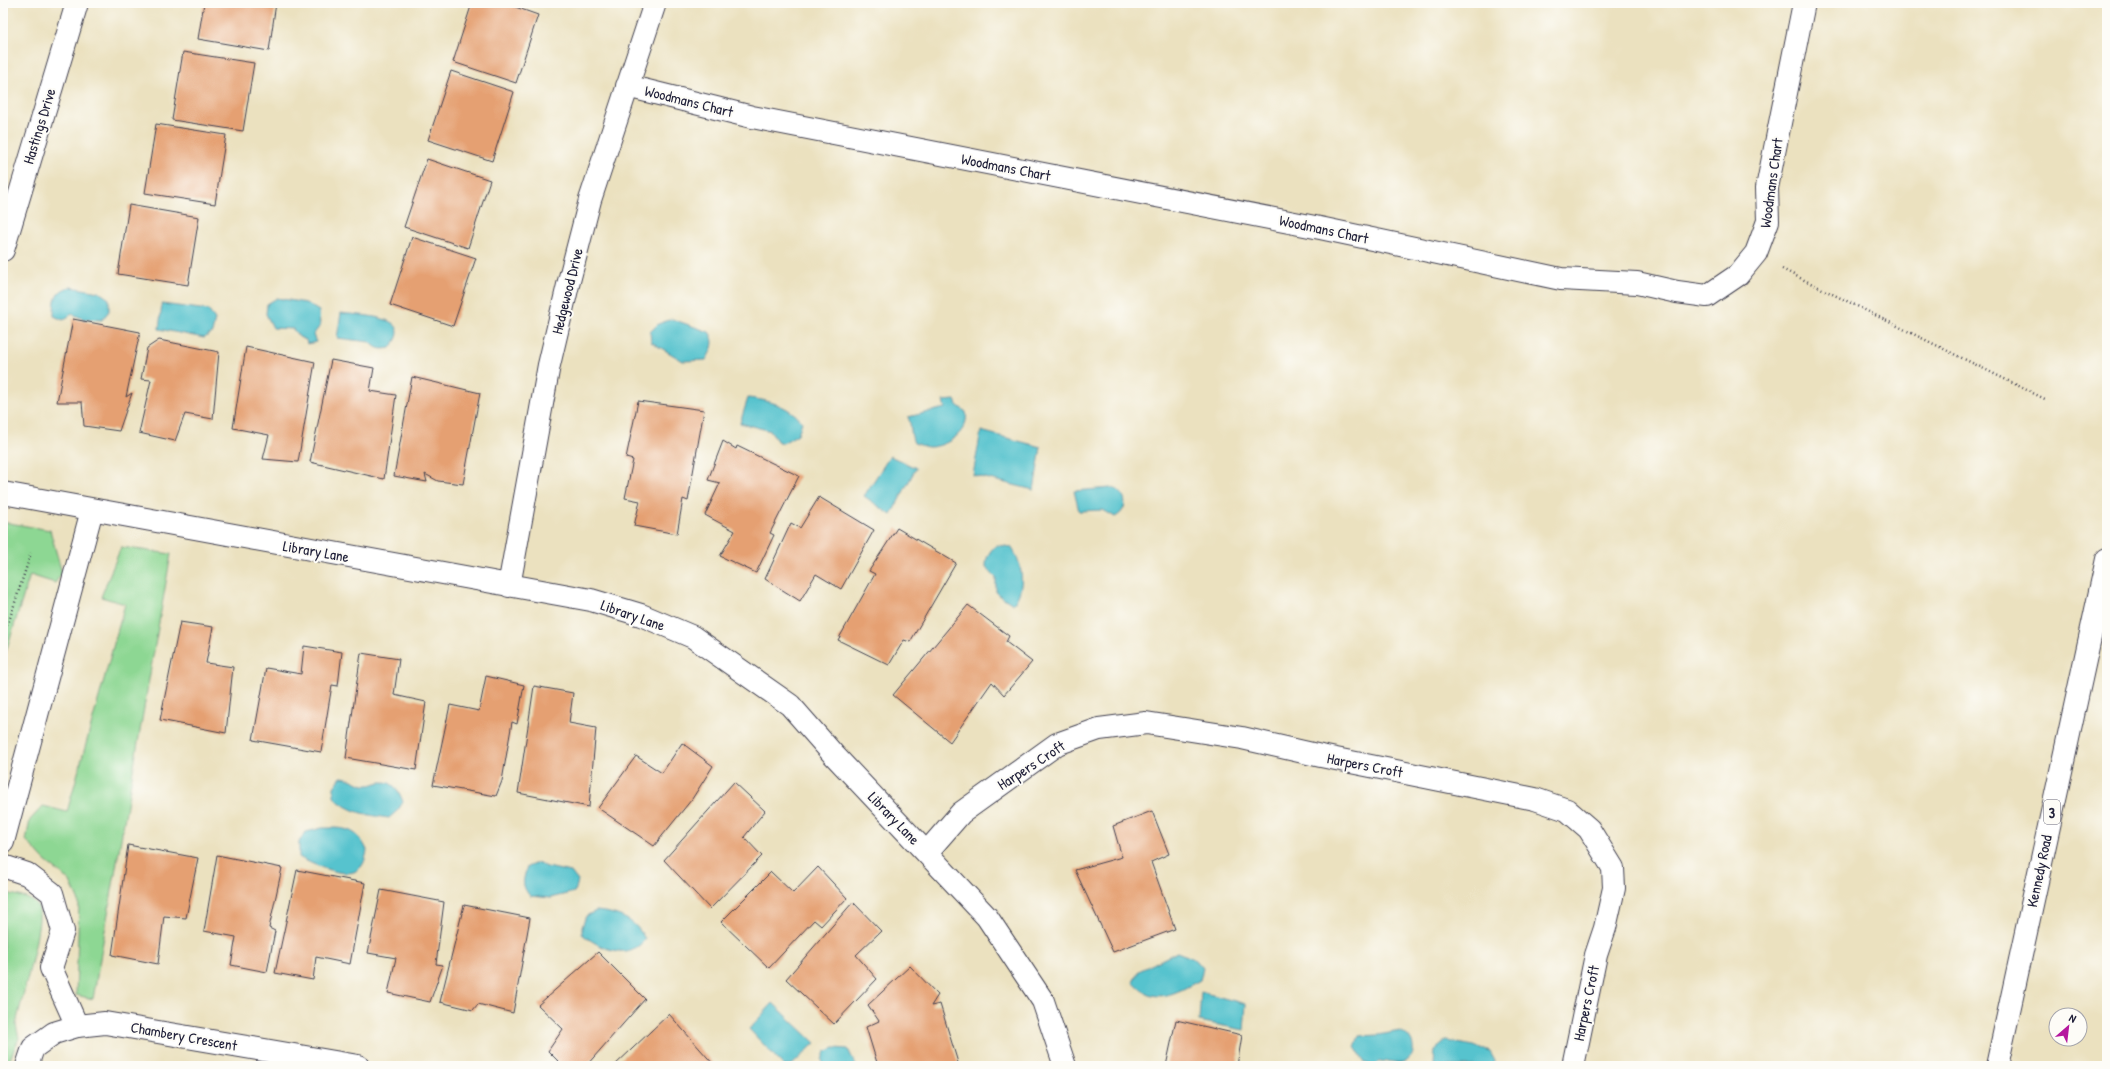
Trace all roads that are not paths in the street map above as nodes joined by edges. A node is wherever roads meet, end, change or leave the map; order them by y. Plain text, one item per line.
1 (77, 3) edge
2 (655, 3) edge
3 (1804, 3) edge
4 (627, 86) junction
5 (3, 250) edge
6 (3, 493) edge
7 (92, 510) junction
8 (2107, 559) edge
9 (509, 586) junction
10 (3, 842) edge
11 (927, 852) junction
12 (3, 866) edge
13 (77, 1026) junction
14 (27, 1066) edge
15 (358, 1066) edge
16 (1065, 1066) edge
17 (1572, 1066) edge
18 (1997, 1066) edge

1 - 5 street, Hastings Drive
2 - 4 street, Hedgewood Drive
3 - 4 street, Woodmans Chart
4 - 9 street, Hedgewood Drive
6 - 7 street, Library Lane
7 - 9 street, Library Lane
7 - 10 street
8 - 18 street, Kennedy Road / 3
9 - 11 street, Library Lane
11 - 16 street, Library Lane
11 - 17 street, Harpers Croft
12 - 13 street
13 - 14 street, Chambery Crescent
13 - 15 street, Chambery Crescent

